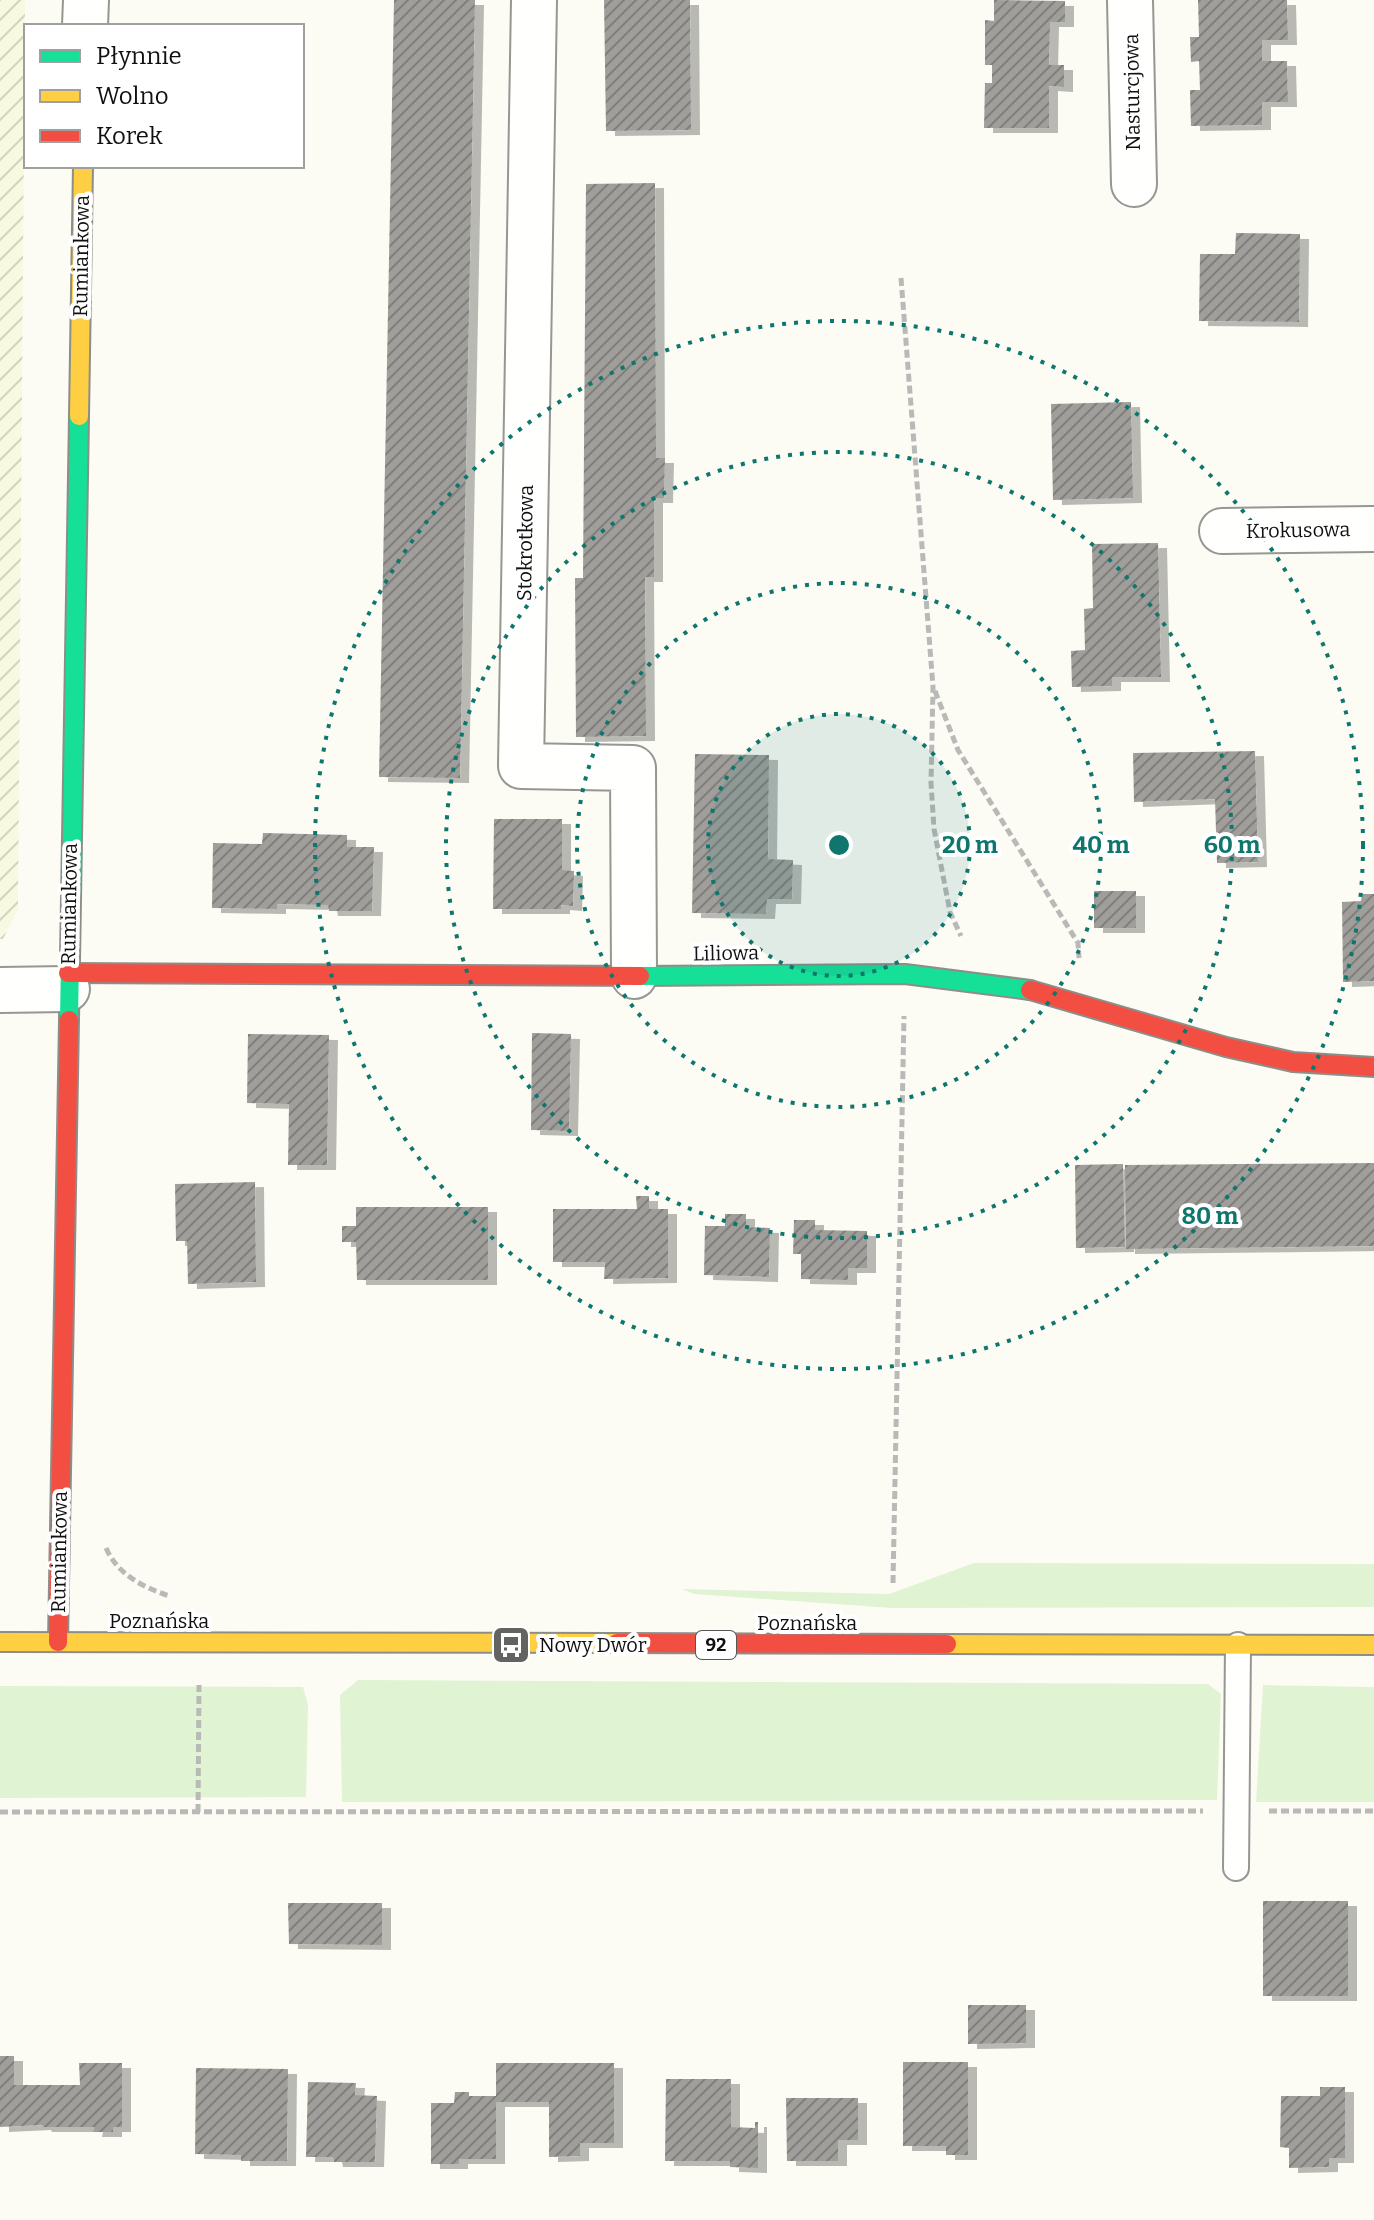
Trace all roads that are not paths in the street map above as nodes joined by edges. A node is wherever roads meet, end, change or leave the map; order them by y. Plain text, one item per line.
1 (86, 0) edge
2 (534, 0) edge
3 (1130, 0) edge
4 (85, 24) edge
5 (83, 168) edge
6 (1134, 184) dead end
7 (1374, 529) edge
8 (1222, 531) dead end
9 (634, 976) junction
10 (68, 981) junction
11 (0, 990) edge
12 (1374, 1067) edge
13 (0, 1642) edge
14 (58, 1642) junction
15 (1238, 1645) junction
16 (1374, 1645) edge
17 (1236, 1868) dead end

1 - 4 street
2 - 9 street, Stokrotkowa
3 - 6 street, Nasturcjowa
5 - 10 street, Rumiankowa
7 - 8 street, Krokusowa
9 - 10 street, Liliowa
9 - 12 street, Liliowa
10 - 11 street
10 - 14 street, Rumiankowa
13 - 14 street, Poznańska / 92
14 - 15 street, Poznańska / 92
15 - 16 street, Poznańska / 92
15 - 17 lane

